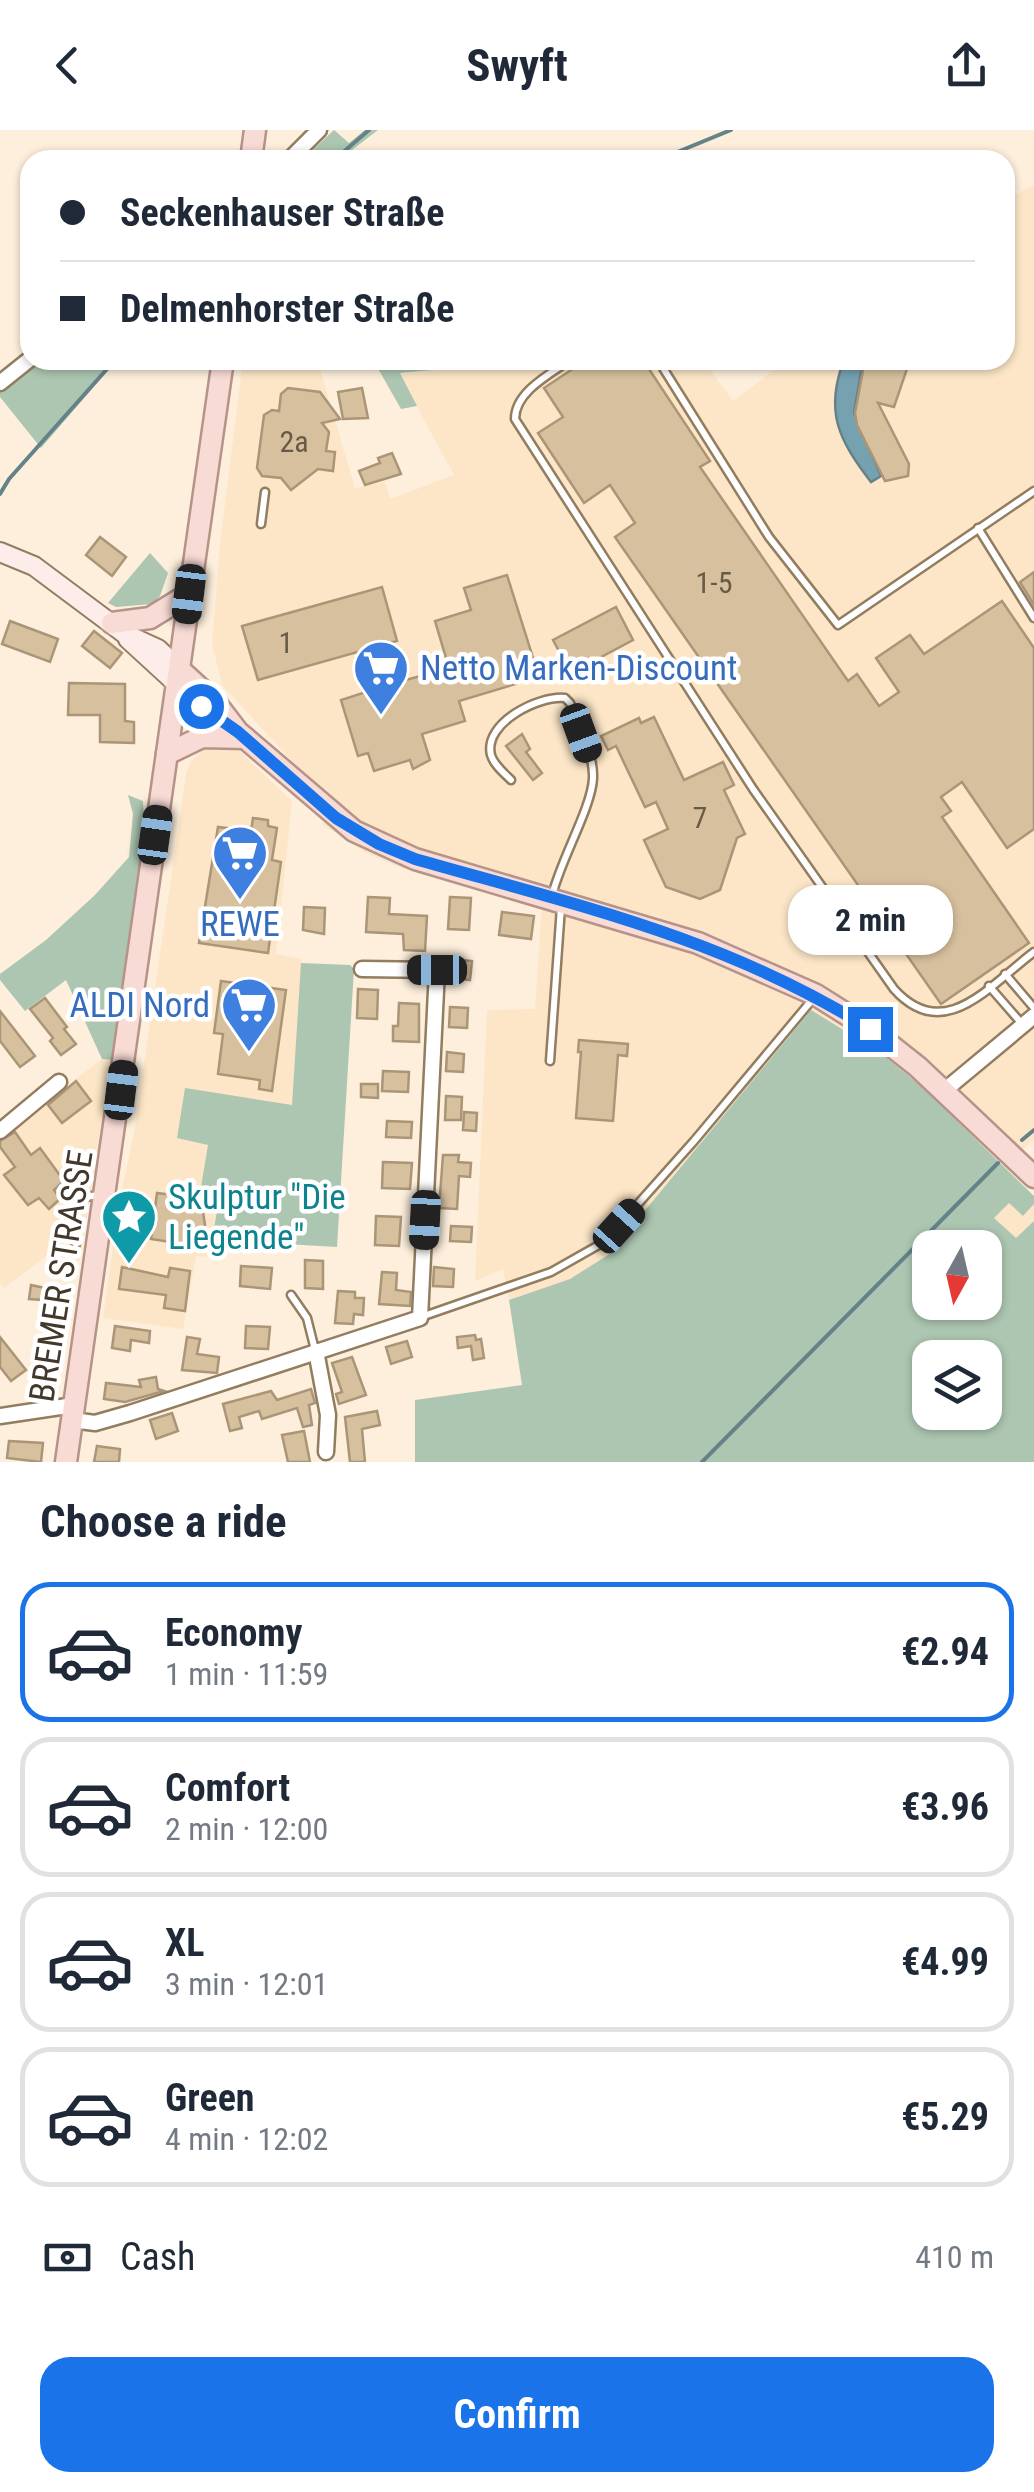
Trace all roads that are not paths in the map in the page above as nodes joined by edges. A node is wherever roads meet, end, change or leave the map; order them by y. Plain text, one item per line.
1 (319, 130) edge
2 (299, 150) edge
3 (20, 367) edge
4 (222, 370) edge
5 (556, 370) edge
6 (664, 370) edge
7 (0, 383) edge
8 (265, 492) dead end
9 (1034, 492) edge
10 (261, 524) dead end
11 (978, 528) junction
12 (0, 552) edge
13 (189, 594) junction
14 (1034, 618) edge
15 (119, 628) junction
16 (178, 677) junction
17 (242, 735) junction
18 (166, 754) junction
19 (512, 780) dead end
20 (557, 899) junction
21 (1034, 952) edge
22 (362, 970) dead end
23 (1005, 974) junction
24 (989, 986) junction
25 (816, 995) junction
26 (1034, 1008) edge
27 (1028, 1021) edge
28 (550, 1061) dead end
29 (59, 1082) dead end
30 (945, 1090) junction
31 (0, 1131) edge
32 (1034, 1177) edge
33 (105, 1195) junction
34 (76, 1244) dead end
35 (291, 1295) dead end
36 (420, 1318) junction
37 (316, 1352) junction
38 (73, 1412) junction
39 (0, 1416) edge
40 (326, 1452) dead end
41 (66, 1462) edge

1 - 2 street
3 - 7 street
4 - 13 main road, BREMER STRASSE
5 - 24 lane
6 - 11 lane
8 - 10 lane
9 - 11 lane
11 - 14 lane
12 - 15 main road
13 - 15 main road
13 - 16 main road, BREMER STRASSE
15 - 16 main road
16 - 17 main road
16 - 18 main road, BREMER STRASSE
17 - 18 main road
17 - 20 main road
18 - 33 main road, BREMER STRASSE
19 - 20 lane
20 - 25 main road
20 - 28 lane
21 - 23 lane
22 - 36 street
23 - 24 lane
23 - 26 lane
24 - 27 lane
25 - 30 main road
25 - 36 lane
27 - 30 street
29 - 31 street
30 - 32 main road
33 - 34 lane
33 - 38 main road, BREMER STRASSE
35 - 37 lane
36 - 37 street
37 - 38 street
37 - 40 street
38 - 39 street
38 - 41 main road, BREMER STRASSE

